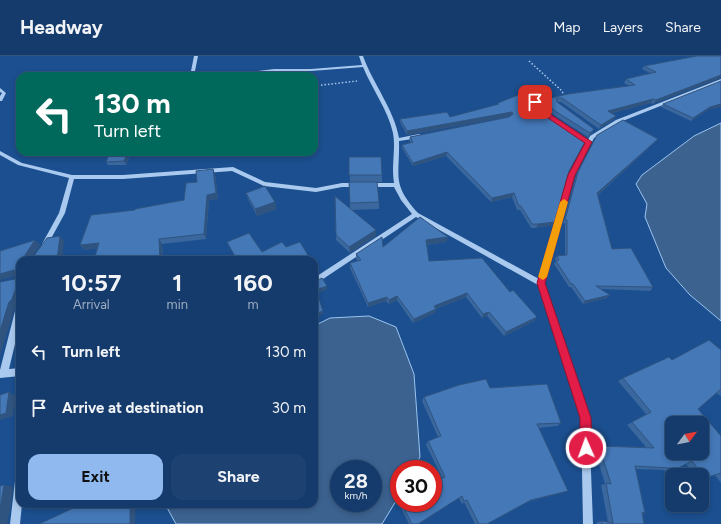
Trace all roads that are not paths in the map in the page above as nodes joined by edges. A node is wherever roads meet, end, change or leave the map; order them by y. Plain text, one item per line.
1 (196, 56) edge
2 (360, 56) edge
3 (364, 66) junction
4 (193, 72) edge
5 (258, 72) edge
6 (721, 80) edge
7 (0, 89) edge
8 (0, 100) edge
9 (592, 129) edge
10 (599, 133) junction
11 (426, 134) edge
12 (582, 138) edge
13 (396, 140) junction
14 (589, 142) junction
15 (0, 153) edge
16 (72, 177) junction
17 (397, 185) junction
18 (416, 214) junction
19 (41, 250) edge
20 (318, 279) edge
21 (541, 283) junction
22 (16, 322) edge
23 (16, 372) edge
24 (2, 374) edge
25 (16, 508) edge
26 (14, 524) edge
27 (588, 524) edge

1 - 4 street
2 - 3 street
3 - 5 street
3 - 13 street
6 - 10 street
7 - 8 street
9 - 10 street
10 - 14 street
11 - 13 street
12 - 14 street
13 - 17 street
14 - 21 street
15 - 16 street
16 - 17 street
16 - 19 street
17 - 18 street
18 - 20 street
18 - 21 street
21 - 27 street
22 - 24 street
23 - 24 street
25 - 26 street

